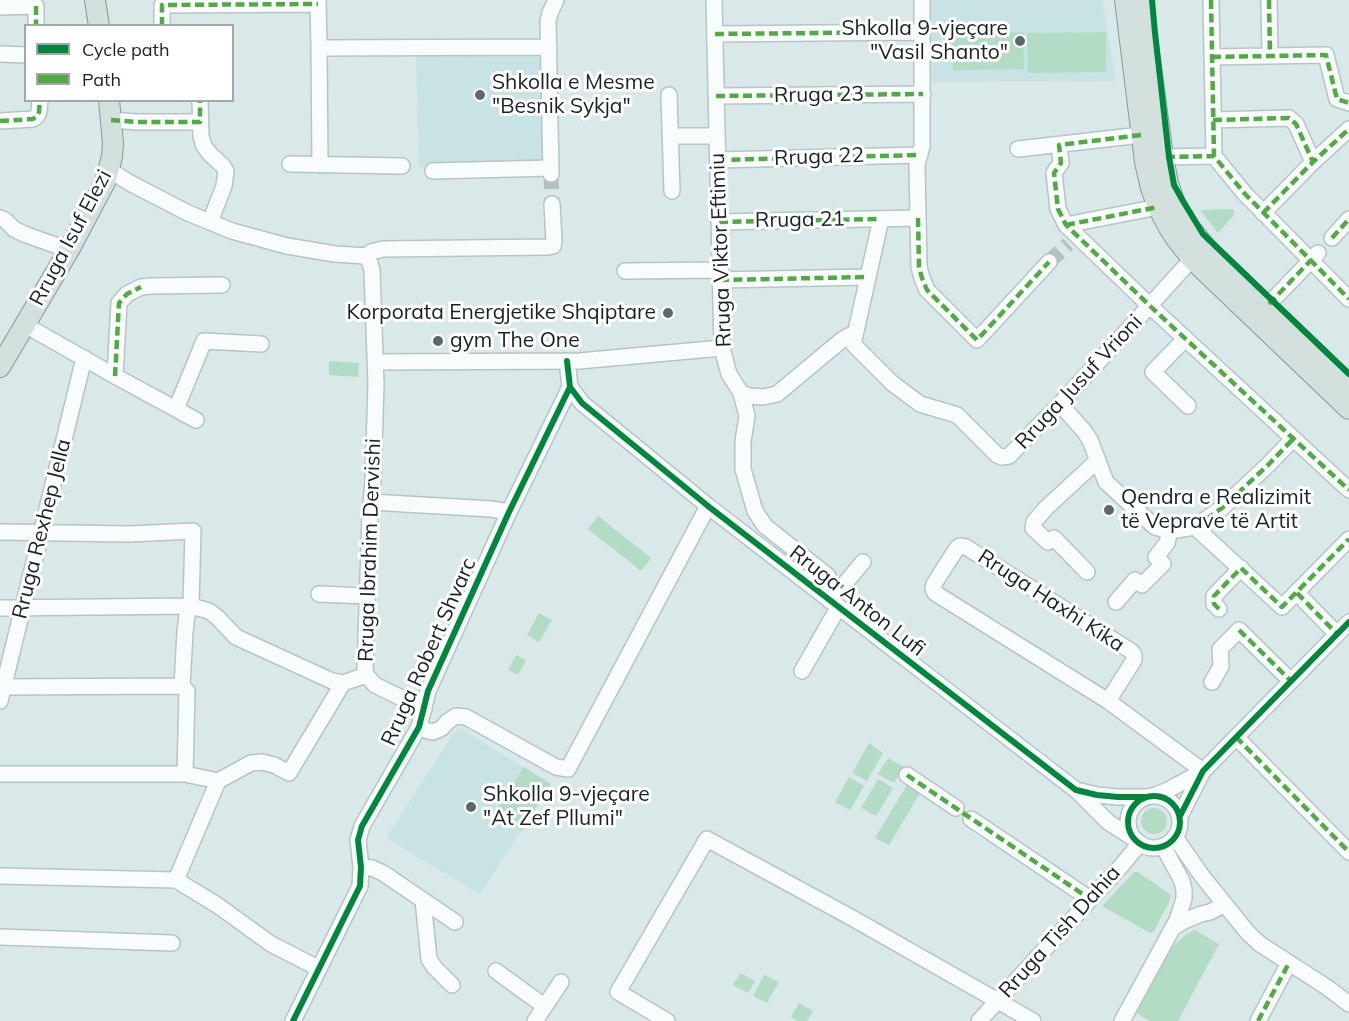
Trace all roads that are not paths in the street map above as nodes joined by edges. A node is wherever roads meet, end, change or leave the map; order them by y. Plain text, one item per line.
1 (556, 0) edge
2 (714, 0) edge
3 (922, 0) edge
4 (1211, 0) edge
5 (1269, 0) edge
6 (318, 2) edge
7 (1134, 3) edge
8 (0, 7) edge
9 (36, 24) edge
10 (162, 24) edge
11 (922, 32) junction
12 (715, 34) junction
13 (549, 46) junction
14 (319, 48) junction
15 (0, 54) edge
16 (24, 55) edge
17 (1270, 56) junction
18 (1212, 57) junction
19 (923, 94) junction
20 (669, 95) dead end
21 (716, 96) junction
22 (40, 102) edge
23 (200, 102) edge
24 (1349, 103) edge
25 (110, 110) edge
26 (1213, 120) junction
27 (0, 122) edge
28 (200, 122) junction
29 (1349, 129) edge
30 (1141, 135) junction
31 (670, 136) junction
32 (717, 136) junction
33 (1059, 145) junction
34 (1018, 149) dead end
35 (920, 155) junction
36 (1214, 156) junction
37 (1163, 157) junction
38 (717, 160) junction
39 (1313, 162) junction
40 (290, 164) dead end
41 (320, 165) junction
42 (402, 166) dead end
43 (110, 170) junction
44 (433, 171) dead end
45 (672, 191) dead end
46 (552, 204) tunnel mouth
47 (1158, 207) junction
48 (1263, 213) junction
49 (0, 218) edge
50 (918, 218) junction
51 (881, 219) junction
52 (1349, 219) edge
53 (210, 222) junction
54 (719, 222) junction
55 (1070, 235) junction
56 (1332, 238) dead end
57 (69, 250) junction
58 (366, 256) junction
59 (1314, 256) junction
60 (1192, 259) junction
61 (1049, 262) tunnel mouth
62 (626, 272) dead end
63 (719, 275) junction
64 (868, 277) junction
65 (222, 285) dead end
66 (1349, 299) edge
67 (1150, 306) junction
68 (1267, 306) junction
69 (25, 325) junction
70 (855, 333) junction
71 (1185, 339) junction
72 (261, 344) dead end
73 (722, 348) junction
74 (84, 358) junction
75 (567, 361) junction
76 (1, 362) edge
77 (375, 362) junction
78 (115, 376) junction
79 (1349, 385) edge
80 (570, 387) junction
81 (741, 393) junction
82 (1060, 404) junction
83 (1188, 405) dead end
84 (176, 409) junction
85 (1349, 409) edge
86 (195, 420) dead end
87 (1293, 439) junction
88 (1098, 460) junction
89 (1349, 490) edge
90 (371, 502) junction
91 (708, 506) junction
92 (509, 512) junction
93 (1195, 527) junction
94 (1170, 531) junction
95 (0, 532) edge
96 (41, 532) junction
97 (1349, 539) edge
98 (863, 562) dead end
99 (1241, 568) junction
100 (1087, 572) dead end
101 (828, 576) dead end
102 (1297, 593) junction
103 (319, 594) dead end
104 (368, 596) junction
105 (1116, 602) dead end
106 (834, 605) junction
107 (191, 606) junction
108 (0, 608) edge
109 (23, 608) junction
110 (1219, 609) dead end
111 (1349, 622) edge
112 (1337, 634) junction
113 (802, 671) dead end
114 (366, 675) junction
115 (1291, 681) junction
116 (343, 682) junction
117 (1212, 682) dead end
118 (182, 686) junction
119 (1, 691) edge
120 (1108, 701) junction
121 (424, 708) junction
122 (419, 727) junction
123 (1236, 737) junction
124 (1203, 771) junction
125 (0, 774) edge
126 (185, 774) junction
127 (907, 775) dead end
128 (218, 781) junction
129 (1076, 790) junction
130 (1149, 796) junction
131 (956, 808) dead end
132 (1180, 816) junction
133 (971, 819) dead end
134 (1138, 841) junction
135 (1169, 842) junction
136 (1349, 852) edge
137 (361, 867) junction
138 (0, 876) edge
139 (176, 880) junction
140 (1090, 899) junction
141 (423, 900) junction
142 (1225, 904) junction
143 (455, 922) dead end
144 (1173, 928) junction
145 (0, 938) edge
146 (172, 943) dead end
147 (1289, 963) junction
148 (318, 968) junction
149 (496, 971) dead end
150 (561, 982) dead end
151 (452, 985) dead end
152 (997, 1002) junction
153 (1349, 1004) edge
154 (544, 1006) junction
155 (293, 1021) edge
156 (535, 1021) edge
157 (667, 1021) edge
158 (979, 1021) edge
159 (1033, 1021) edge
160 (1122, 1021) edge
161 (1258, 1021) edge

1 - 13 street
2 - 12 street, Rruga Viktor Eftimiu
3 - 11 street
4 - 18 street
5 - 17 street
6 - 10 street
6 - 14 street
7 - 30 main road
7 - 37 main road
8 - 9 street
11 - 12 street
11 - 19 street
12 - 21 street, Rruga Viktor Eftimiu
13 - 14 street
13 - 44 street
14 - 41 street
15 - 16 street
17 - 18 street
17 - 24 street
18 - 26 street
19 - 21 street, Rruga 23
19 - 35 street
20 - 31 street
21 - 32 street, Rruga Viktor Eftimiu
22 - 27 street
23 - 28 street
25 - 28 street
25 - 43 main road, Rruga Isuf Elezi
26 - 36 street
26 - 39 street
28 - 53 street
29 - 39 street
30 - 33 street
30 - 47 main road
31 - 32 street, Rruga Viktor Eftimiu
31 - 45 street
32 - 38 street, Rruga Viktor Eftimiu
33 - 34 street
33 - 55 street
35 - 38 street, Rruga 22
35 - 50 street
36 - 37 street
36 - 48 street
37 - 68 main road
38 - 54 street, Rruga Viktor Eftimiu
39 - 48 street
40 - 41 street
41 - 42 street
43 - 53 street
43 - 57 main road, Rruga Isuf Elezi
46 - 58 street
47 - 55 street
47 - 60 main road
48 - 59 street
49 - 57 street
50 - 51 street, Rruga 21
50 - 61 street
51 - 54 street, Rruga 21
51 - 64 street
52 - 56 street
53 - 58 street
54 - 63 street, Rruga Viktor Eftimiu
55 - 67 street
57 - 69 main road, Rruga Isuf Elezi
58 - 77 street, Rruga Ibrahim Dervishi
59 - 66 street
59 - 68 street
60 - 67 street, Rruga Jusuf Vrioni
60 - 85 main road
62 - 63 street
63 - 64 street
63 - 73 street, Rruga Viktor Eftimiu
64 - 70 street
65 - 78 street
67 - 71 street
67 - 82 street, Rruga Jusuf Vrioni
68 - 79 main road
69 - 74 street
69 - 76 main road, Rruga Isuf Elezi
70 - 81 street
70 - 82 street, Rruga Jusuf Vrioni
71 - 83 street
71 - 87 street
72 - 84 street
73 - 75 street
73 - 81 street, Rruga Viktor Eftimiu
74 - 78 street
74 - 96 street, Rruga Rexhep Jella
75 - 77 street
75 - 80 street
77 - 90 street, Rruga Ibrahim Dervishi
78 - 84 street
80 - 91 street, Rruga Anton Lufi
80 - 92 street, Rruga Robert Shvarc
81 - 101 street, Rruga Viktor Eftimiu
82 - 88 street
84 - 86 street
87 - 89 street
87 - 93 street
88 - 94 street
88 - 100 street
90 - 92 street
90 - 104 street, Rruga Ibrahim Dervishi
91 - 106 street, Rruga Anton Lufi
91 - 122 street
92 - 121 street, Rruga Robert Shvarc
93 - 94 street
93 - 99 street
94 - 105 street
95 - 96 street
96 - 107 street
96 - 109 street, Rruga Rexhep Jella
97 - 102 street
98 - 106 street
99 - 102 street
99 - 110 street
102 - 112 street
103 - 104 street
104 - 114 street, Rruga Ibrahim Dervishi
106 - 113 street
106 - 129 street, Rruga Anton Lufi
107 - 109 street
107 - 116 street
107 - 118 street
108 - 109 street
109 - 119 street, Rruga Rexhep Jella
111 - 112 street
112 - 115 street
114 - 116 street, Rruga Ibrahim Dervishi
114 - 121 street, Rruga Robert Shvarc
115 - 117 street
115 - 123 street
116 - 128 street, Rruga Ibrahim Dervishi
118 - 119 street
118 - 126 street
120 - 120 street, Rruga Haxhi Kika
120 - 124 street, Rruga Haxhi Kika
121 - 122 street, Rruga Robert Shvarc
122 - 137 street, Rruga Robert Shvarc
123 - 124 street
123 - 136 street
124 - 130 street
124 - 132 street
125 - 126 street
126 - 128 street
127 - 131 street
128 - 139 street
129 - 130 street, Rruga Anton Lufi
129 - 134 street, Rruga Anton Lufi
130 - 132 street
130 - 134 street
132 - 135 street
133 - 140 street
134 - 135 street
134 - 140 street, Rruga Tish Dahia
135 - 142 street
135 - 144 street
137 - 141 street
137 - 148 street, Rruga Robert Shvarc
138 - 139 street
139 - 148 street
140 - 152 street, Rruga Tish Dahia
141 - 143 street
141 - 151 street
142 - 144 street
142 - 147 street
144 - 160 street
145 - 146 street
147 - 153 street
147 - 161 street
148 - 155 street, Rruga Robert Shvarc
149 - 154 street
150 - 154 street
152 - 157 street
152 - 158 street, Rruga Tish Dahia
152 - 159 street
154 - 156 street

